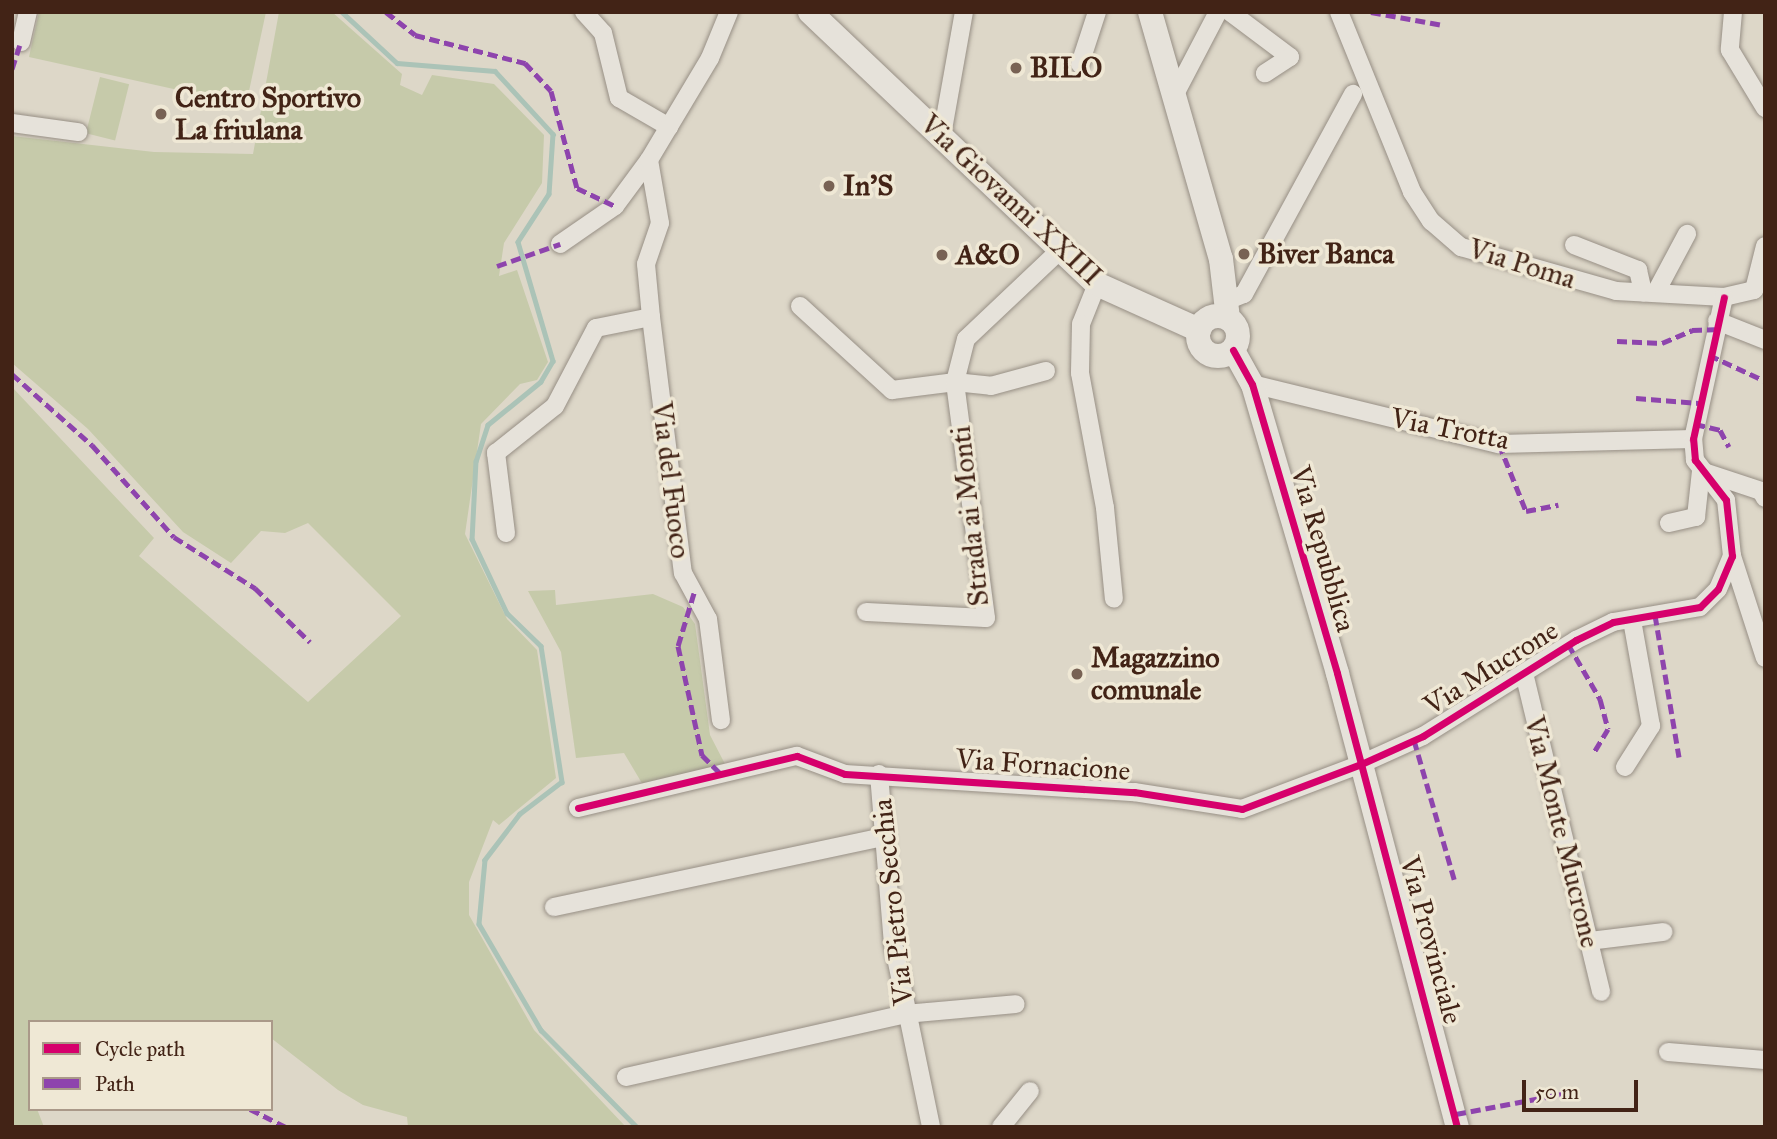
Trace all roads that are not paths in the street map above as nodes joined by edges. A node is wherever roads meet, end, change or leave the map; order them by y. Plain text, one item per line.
1 (27, 12) edge
2 (584, 12) edge
3 (729, 12) edge
4 (810, 12) edge
5 (964, 12) edge
6 (1097, 12) edge
7 (1150, 12) edge
8 (1218, 12) edge
9 (1230, 12) edge
10 (1339, 12) edge
11 (1733, 12) edge
12 (21, 42) dead end
13 (1080, 64) dead end
14 (1265, 73) dead end
15 (1353, 94) dead end
16 (1174, 96) junction
17 (1765, 107) edge
18 (12, 123) edge
19 (669, 127) junction
20 (78, 132) dead end
21 (942, 135) junction
22 (649, 160) junction
23 (1687, 233) dead end
24 (560, 244) dead end
25 (1574, 245) dead end
26 (1765, 246) edge
27 (1060, 250) junction
28 (1097, 284) junction
29 (1649, 292) junction
30 (1761, 294) edge
31 (1724, 297) junction
32 (800, 306) dead end
33 (1229, 309) junction
34 (651, 317) junction
35 (1717, 321) junction
36 (1199, 330) junction
37 (1765, 340) edge
38 (1233, 351) junction
39 (1046, 371) dead end
40 (954, 382) junction
41 (1252, 384) junction
42 (1693, 439) junction
43 (1701, 471) junction
44 (1765, 498) edge
45 (1668, 523) dead end
46 (506, 533) dead end
47 (1732, 556) junction
48 (1114, 600) dead end
49 (866, 612) dead end
50 (1632, 620) junction
51 (1765, 658) edge
52 (1524, 673) junction
53 (721, 720) dead end
54 (1361, 764) junction
55 (1625, 767) dead end
56 (880, 774) junction
57 (578, 808) dead end
58 (884, 837) junction
59 (554, 907) dead end
60 (1663, 932) dead end
61 (1589, 941) junction
62 (1601, 992) dead end
63 (1016, 1004) dead end
64 (905, 1014) junction
65 (1668, 1052) dead end
66 (1765, 1060) edge
67 (626, 1077) dead end
68 (1030, 1091) dead end
69 (931, 1127) edge
70 (1001, 1127) edge
71 (1457, 1127) edge

1 - 12 street
2 - 19 street
3 - 19 street
4 - 21 main road, Via Giovanni XXIII
5 - 21 street
6 - 13 street
7 - 16 main road
8 - 16 street
9 - 14 street
10 - 29 street, Via Poma
11 - 17 street
15 - 33 street
16 - 33 main road
18 - 20 street
19 - 22 street
21 - 27 main road, Via Giovanni XXIII
22 - 24 street
22 - 34 street, Via del Fuoco
23 - 29 street
25 - 29 street
26 - 30 street
27 - 28 main road, Via Giovanni XXIII
27 - 40 street, Strada ai Monti
28 - 36 main road, Via Giovanni XXIII
28 - 48 street
29 - 31 street, Via Poma
30 - 31 street, Via Poma
31 - 35 street
32 - 40 street
33 - 36 main road
33 - 38 main road
34 - 46 street
34 - 53 street, Via del Fuoco
35 - 37 street
35 - 42 street
36 - 38 main road
38 - 41 street, Via Repubblica
39 - 40 street
40 - 49 street, Strada ai Monti
41 - 42 street, Via Trotta
41 - 54 street, Via Repubblica
42 - 43 street
43 - 44 street
43 - 45 street
43 - 47 street, Via Mucrone
47 - 50 street, Via Mucrone
47 - 51 street
50 - 52 street, Via Mucrone
50 - 55 street
52 - 54 street, Via Mucrone
52 - 61 street, Via Monte Mucrone
54 - 56 street, Via Fornacione
54 - 71 street, Via Provinciale
56 - 57 street, Via Pietro Secchia
56 - 58 street, Via Pietro Secchia
58 - 59 street
58 - 64 street, Via Pietro Secchia
60 - 61 street
61 - 62 street, Via Monte Mucrone
63 - 64 street
64 - 67 street
64 - 69 street, Via Pietro Secchia
65 - 66 street
68 - 70 street

